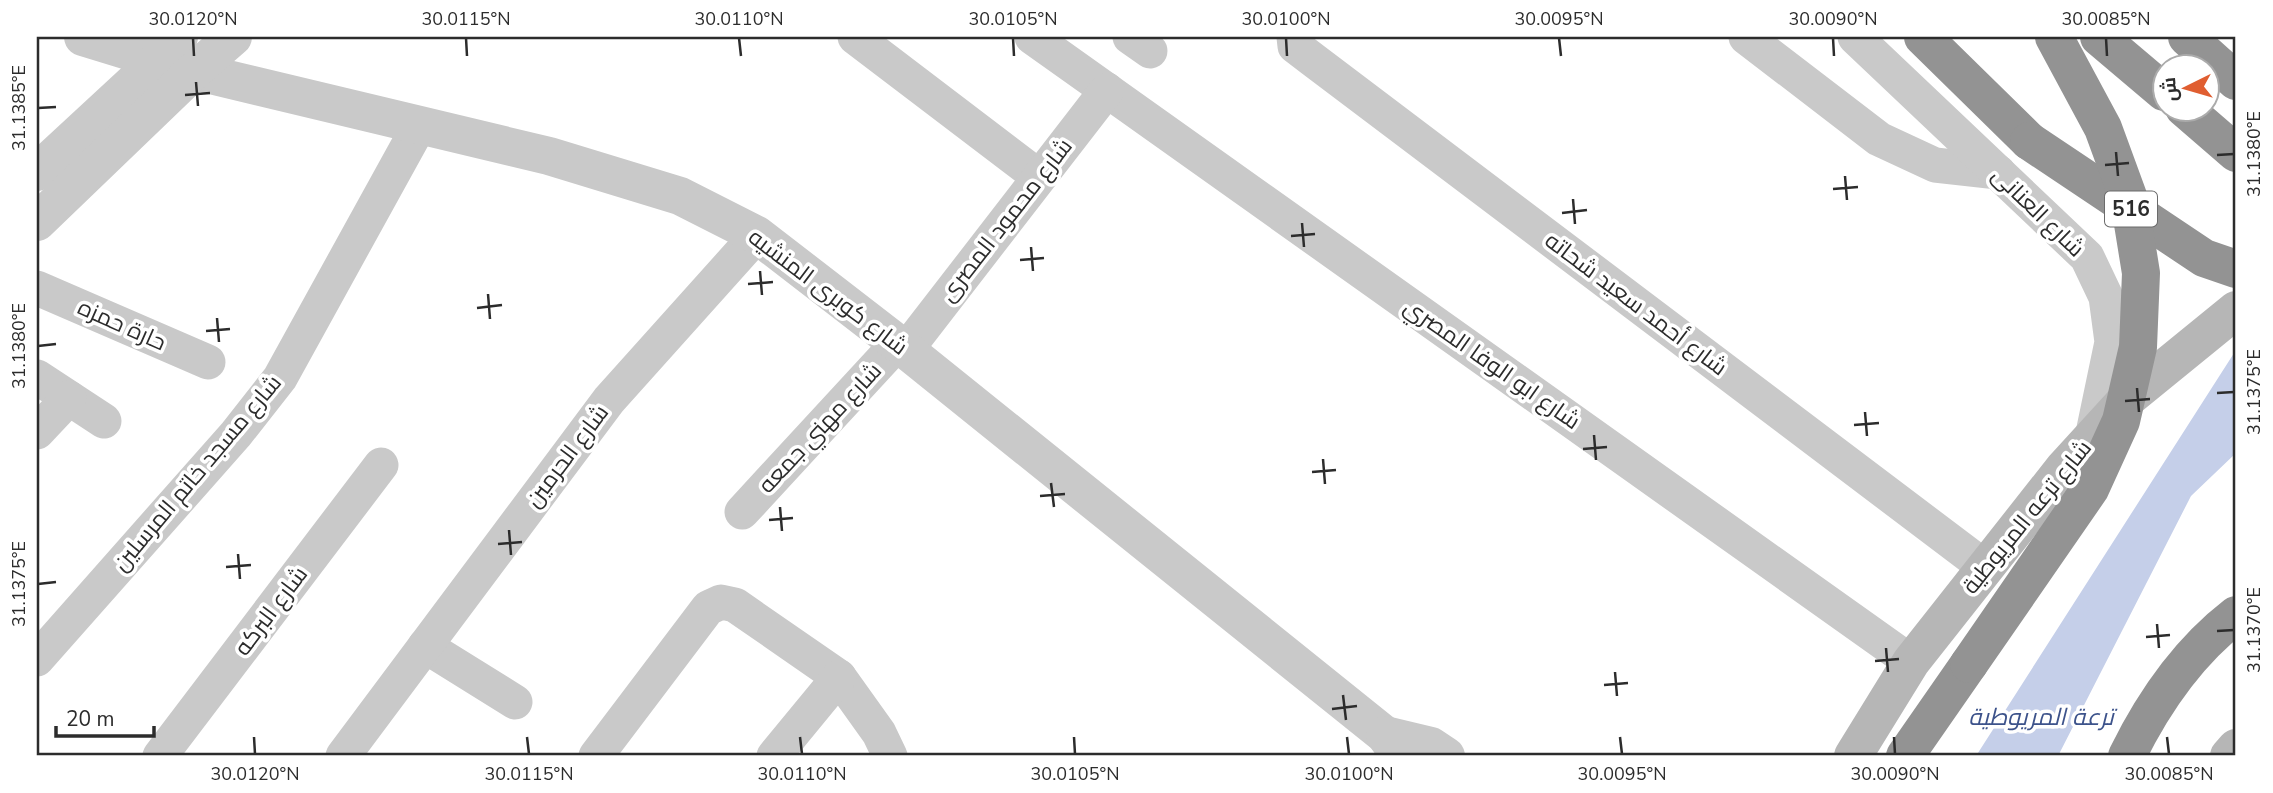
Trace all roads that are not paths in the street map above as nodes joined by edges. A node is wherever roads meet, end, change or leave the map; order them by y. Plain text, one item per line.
1 (83, 37) edge
2 (233, 37) edge
3 (855, 37) edge
4 (1032, 37) edge
5 (1294, 37) edge
6 (1745, 37) edge
7 (1856, 37) edge
8 (1923, 37) edge
9 (2053, 37) edge
10 (2099, 37) edge
11 (2187, 37) edge
12 (177, 56) edge
13 (2150, 80) edge
14 (2236, 81) edge
15 (1107, 90) junction
16 (2200, 122) edge
17 (419, 126) junction
18 (2236, 153) edge
19 (1998, 172) junction
20 (1039, 177) junction
21 (42, 194) edge
22 (757, 235) junction
23 (2236, 270) edge
24 (37, 288) edge
25 (2236, 310) edge
26 (902, 347) junction
27 (208, 362) dead end
28 (37, 377) edge
29 (69, 398) junction
30 (104, 421) dead end
31 (37, 432) edge
32 (2092, 438) junction
33 (381, 465) dead end
34 (742, 512) dead end
35 (1986, 568) junction
36 (2236, 615) edge
37 (425, 646) junction
38 (37, 659) edge
39 (1911, 662) junction
40 (839, 677) junction
41 (515, 702) dead end
42 (2134, 741) edge
43 (1393, 746) edge
44 (2236, 748) edge
45 (349, 754) edge
46 (160, 756) edge
47 (596, 756) edge
48 (774, 756) edge
49 (890, 756) edge
50 (1446, 756) edge
51 (1853, 756) edge
52 (1905, 756) edge
53 (2229, 756) edge

1 - 12 street, شارع كوبرى المنشيه
2 - 12 street
3 - 20 street
4 - 15 street, شارع ابو الوفا المصري
5 - 35 street, شارع أحمد سعيد شحاته
6 - 19 street
7 - 19 street, شارع العنانى
8 - 23 highway, 516, bridge
9 - 52 highway, bridge
10 - 13 highway
11 - 14 highway
12 - 17 street, شارع كوبرى المنشيه
12 - 21 street
15 - 20 street, شارع محمود المصرى
15 - 39 street, شارع ابو الوفا المصري
16 - 18 highway
17 - 22 street, شارع كوبرى المنشيه
17 - 38 street, شارع مسجد خاتم المرسلين
19 - 32 street, شارع العنانى
20 - 26 street, شارع محمود المصرى
22 - 26 street, شارع كوبرى المنشيه
22 - 37 street, شارع الحرمين
24 - 27 street, حارة حمزه
25 - 32 main road, شارع ترعه المريوطية
26 - 34 street, شارع مهني جمعه
26 - 43 street, شارع كوبرى المنشيه
28 - 29 street
29 - 30 street
29 - 31 street
32 - 35 main road, شارع ترعه المريوطية
33 - 46 street, شارع البركه
35 - 39 main road, شارع ترعه المريوطية
36 - 42 highway
37 - 41 street
37 - 45 street, شارع الحرمين
39 - 51 main road, شارع ترعه المريوطية
40 - 47 street
40 - 48 street
40 - 49 street
43 - 50 street, شارع كوبرى المنشيه
44 - 53 main road

